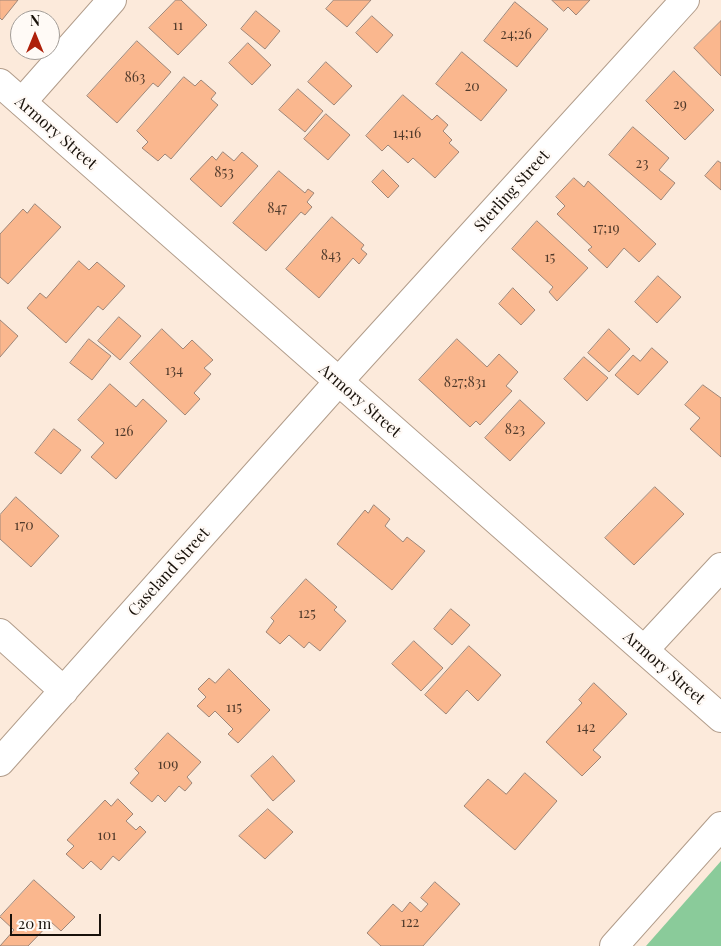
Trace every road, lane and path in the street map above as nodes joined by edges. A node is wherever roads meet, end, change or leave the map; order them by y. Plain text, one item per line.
1 (112, 0) edge
2 (685, 0) edge
3 (0, 83) edge
4 (22, 102) junction
5 (339, 382) junction
6 (721, 567) edge
7 (0, 634) edge
8 (644, 650) junction
9 (64, 690) junction
10 (721, 718) edge
11 (0, 762) edge
12 (721, 826) edge
13 (614, 946) edge

1 - 4 street
2 - 5 street, Sterling Street
3 - 4 street, Armory Street
4 - 5 street, Armory Street
5 - 8 street, Armory Street
5 - 9 street, Caseland Street
6 - 8 street
7 - 9 street
8 - 10 street, Armory Street
9 - 11 street, Caseland Street
12 - 13 street

